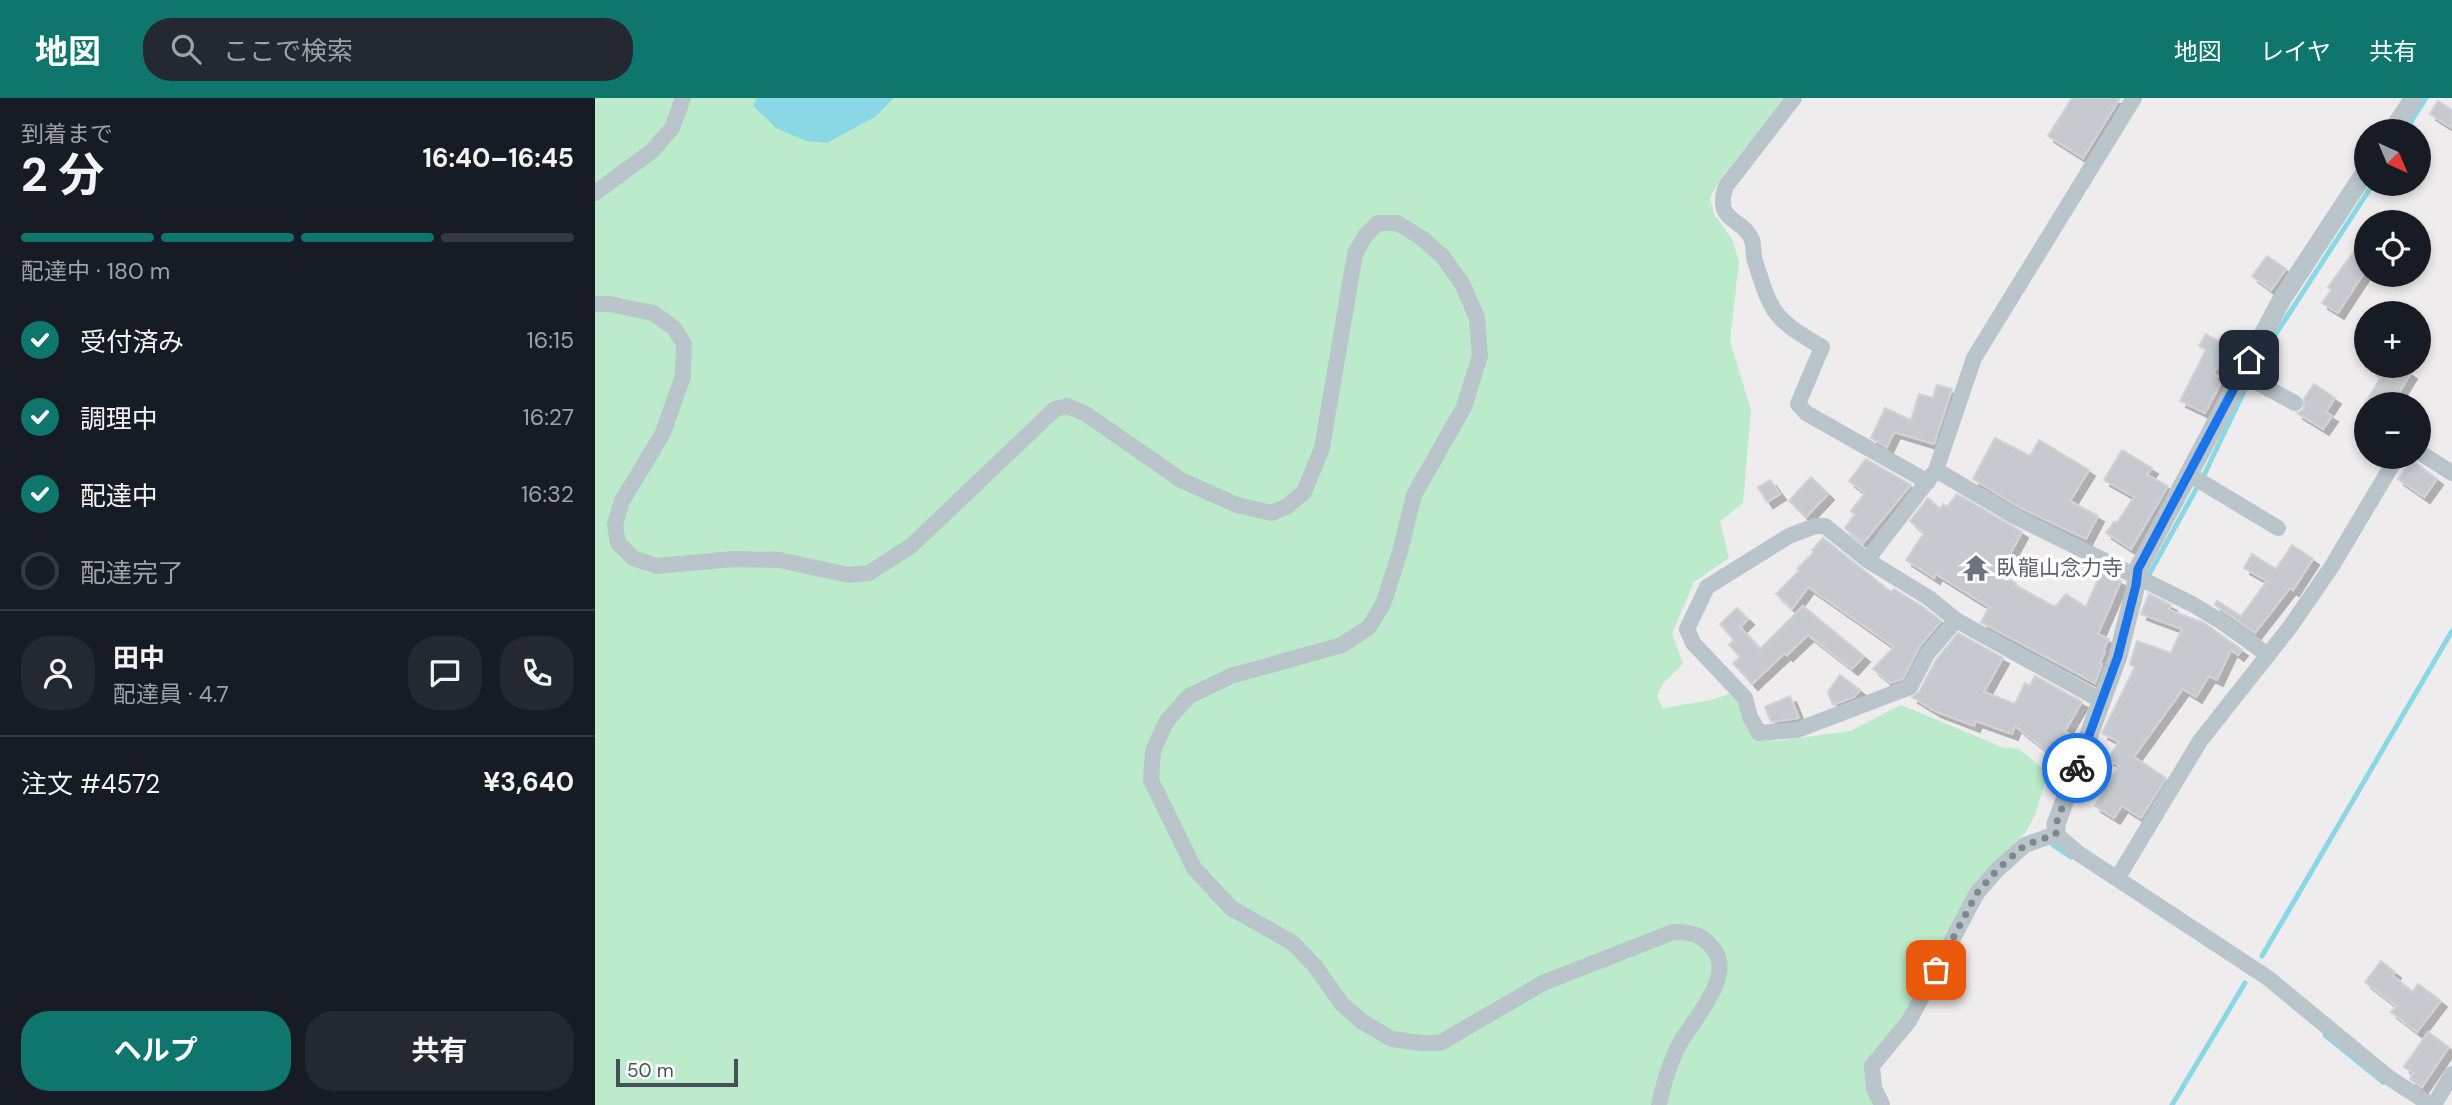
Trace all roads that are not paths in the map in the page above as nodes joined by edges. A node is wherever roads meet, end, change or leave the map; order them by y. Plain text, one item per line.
1 (683, 98) edge
2 (1794, 98) edge
3 (2134, 98) edge
4 (2414, 98) edge
5 (2400, 119) edge
6 (2354, 189) edge
7 (595, 193) edge
8 (595, 304) edge
9 (2241, 374) junction
10 (2295, 403) dead end
11 (2431, 460) edge
12 (2390, 469) edge
13 (2452, 473) edge
14 (1932, 476) junction
15 (2197, 479) junction
16 (2279, 527) dead end
17 (1867, 559) junction
18 (2137, 576) junction
19 (1956, 620) junction
20 (2268, 654) junction
21 (2096, 696) junction
22 (2052, 835) junction
23 (2118, 877) junction
24 (2452, 1074) edge
25 (1659, 1105) edge
26 (1882, 1105) edge
27 (2433, 1105) edge

1 - 7 street
2 - 14 street
3 - 14 street
4 - 5 street
6 - 9 street
8 - 25 street
9 - 10 street
9 - 15 street
11 - 13 street
12 - 20 street
14 - 17 street
14 - 18 street
15 - 16 street
15 - 18 street
17 - 19 street
17 - 19 street
18 - 20 street
18 - 21 street
19 - 21 street
20 - 23 street
21 - 22 street
22 - 23 street
22 - 26 street
23 - 27 street
24 - 27 street

